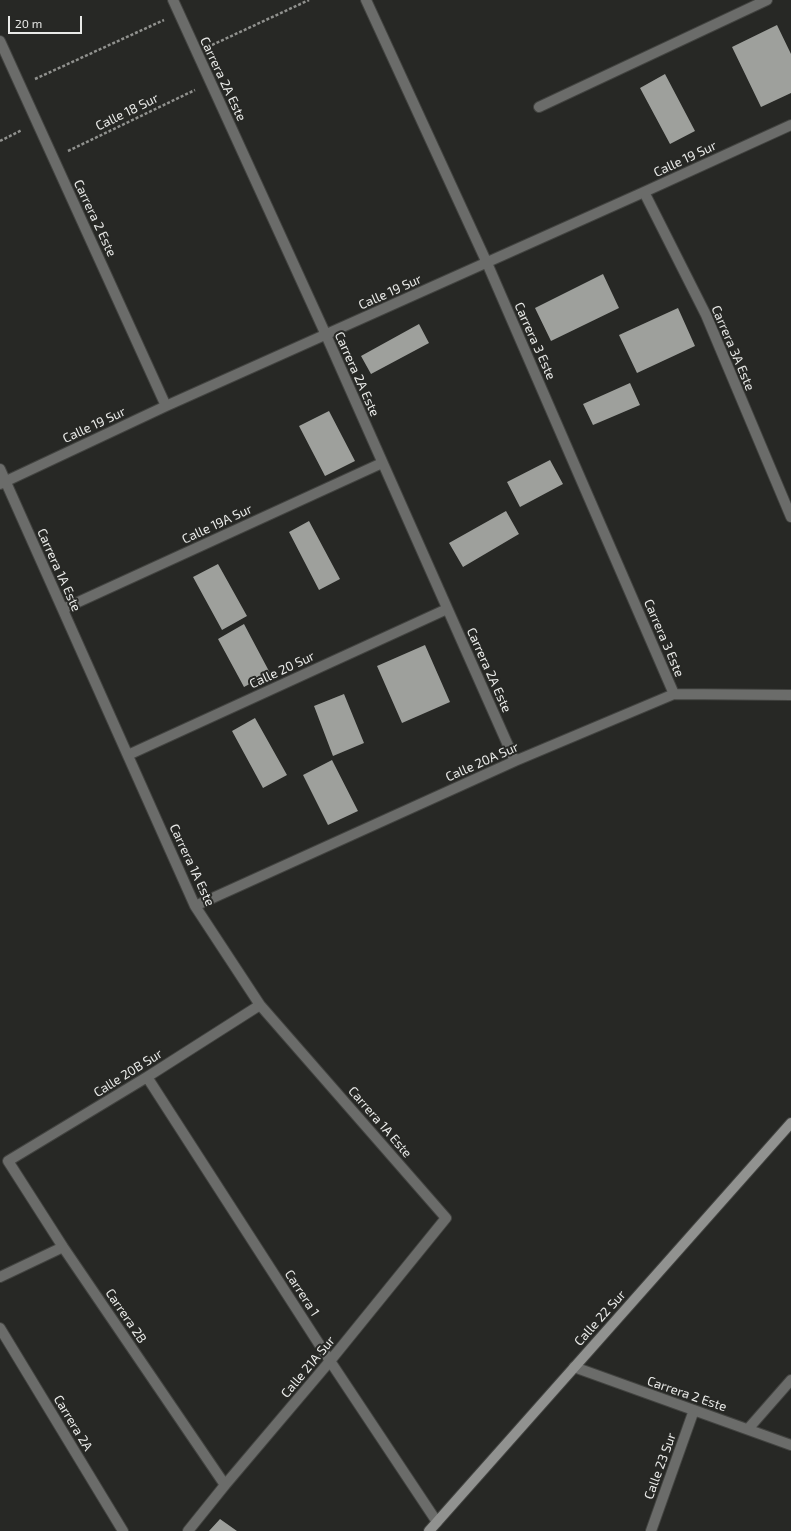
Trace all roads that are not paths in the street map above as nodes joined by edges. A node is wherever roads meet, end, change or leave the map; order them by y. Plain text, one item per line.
1 (173, 0) edge
2 (366, 0) edge
3 (767, 0) edge
4 (0, 41) edge
5 (539, 106) dead end
6 (791, 125) edge
7 (644, 192) junction
8 (487, 263) junction
9 (326, 335) junction
10 (166, 406) junction
11 (382, 462) junction
12 (0, 469) edge
13 (3, 482) edge
14 (791, 517) edge
15 (63, 609) junction
16 (447, 609) junction
17 (674, 694) junction
18 (791, 695) edge
19 (128, 755) junction
20 (516, 760) junction
21 (195, 906) junction
22 (260, 1005) junction
23 (147, 1077) junction
24 (791, 1123) edge
25 (8, 1161) joint
26 (446, 1218) joint
27 (63, 1247) junction
28 (0, 1277) edge
29 (0, 1328) edge
30 (330, 1361) junction
31 (574, 1367) junction
32 (791, 1380) edge
33 (694, 1410) junction
34 (748, 1429) junction
35 (791, 1445) edge
36 (225, 1485) junction
37 (437, 1522) junction
38 (123, 1531) edge
39 (188, 1531) edge
40 (429, 1531) edge
41 (651, 1531) edge

1 - 9 street, Carrera 2A Este
2 - 8 street, Carrera 3 Este
3 - 5 street
4 - 10 street, Carrera 2 Este
6 - 7 street, Calle 19 Sur
7 - 8 street, Calle 19 Sur
7 - 14 street, Carrera 3A Este
8 - 9 street, Calle 19 Sur
8 - 17 street, Carrera 3 Este
9 - 10 street, Calle 19 Sur
9 - 11 street, Carrera 2A Este
10 - 13 street, Calle 19 Sur
11 - 15 street, Calle 19A Sur
11 - 16 street, Carrera 2A Este
12 - 13 street, Carrera 1A Este
13 - 15 street, Carrera 1A Este
15 - 19 street, Carrera 1A Este
16 - 19 street, Calle 20 Sur
16 - 20 street, Carrera 2A Este
17 - 18 street, Calle 20A Sur
17 - 20 street, Calle 20A Sur
19 - 21 street, Carrera 1A Este
20 - 21 street, Calle 20A Sur
21 - 22 street, Carrera 1A Este
22 - 23 street, Calle 20B Sur
22 - 26 street, Carrera 1A Este
23 - 25 street, Calle 20B Sur
23 - 30 street, Carrera 1
24 - 31 main road, Calle 22 Sur
25 - 27 street, Carrera 2B
26 - 30 street, Calle 21A Sur
27 - 28 street
27 - 36 street, Carrera 2B
29 - 38 street, Carrera 2A
30 - 36 street, Calle 21A Sur
30 - 37 street, Carrera 1
31 - 33 street, Carrera 2 Este
31 - 37 main road, Calle 22 Sur
32 - 34 street
33 - 34 street, Carrera 2 Este
33 - 41 street, Calle 23 Sur
34 - 35 street, Carrera 2 Este
36 - 39 street, Calle 21A Sur
37 - 40 main road, Calle 22 Sur

